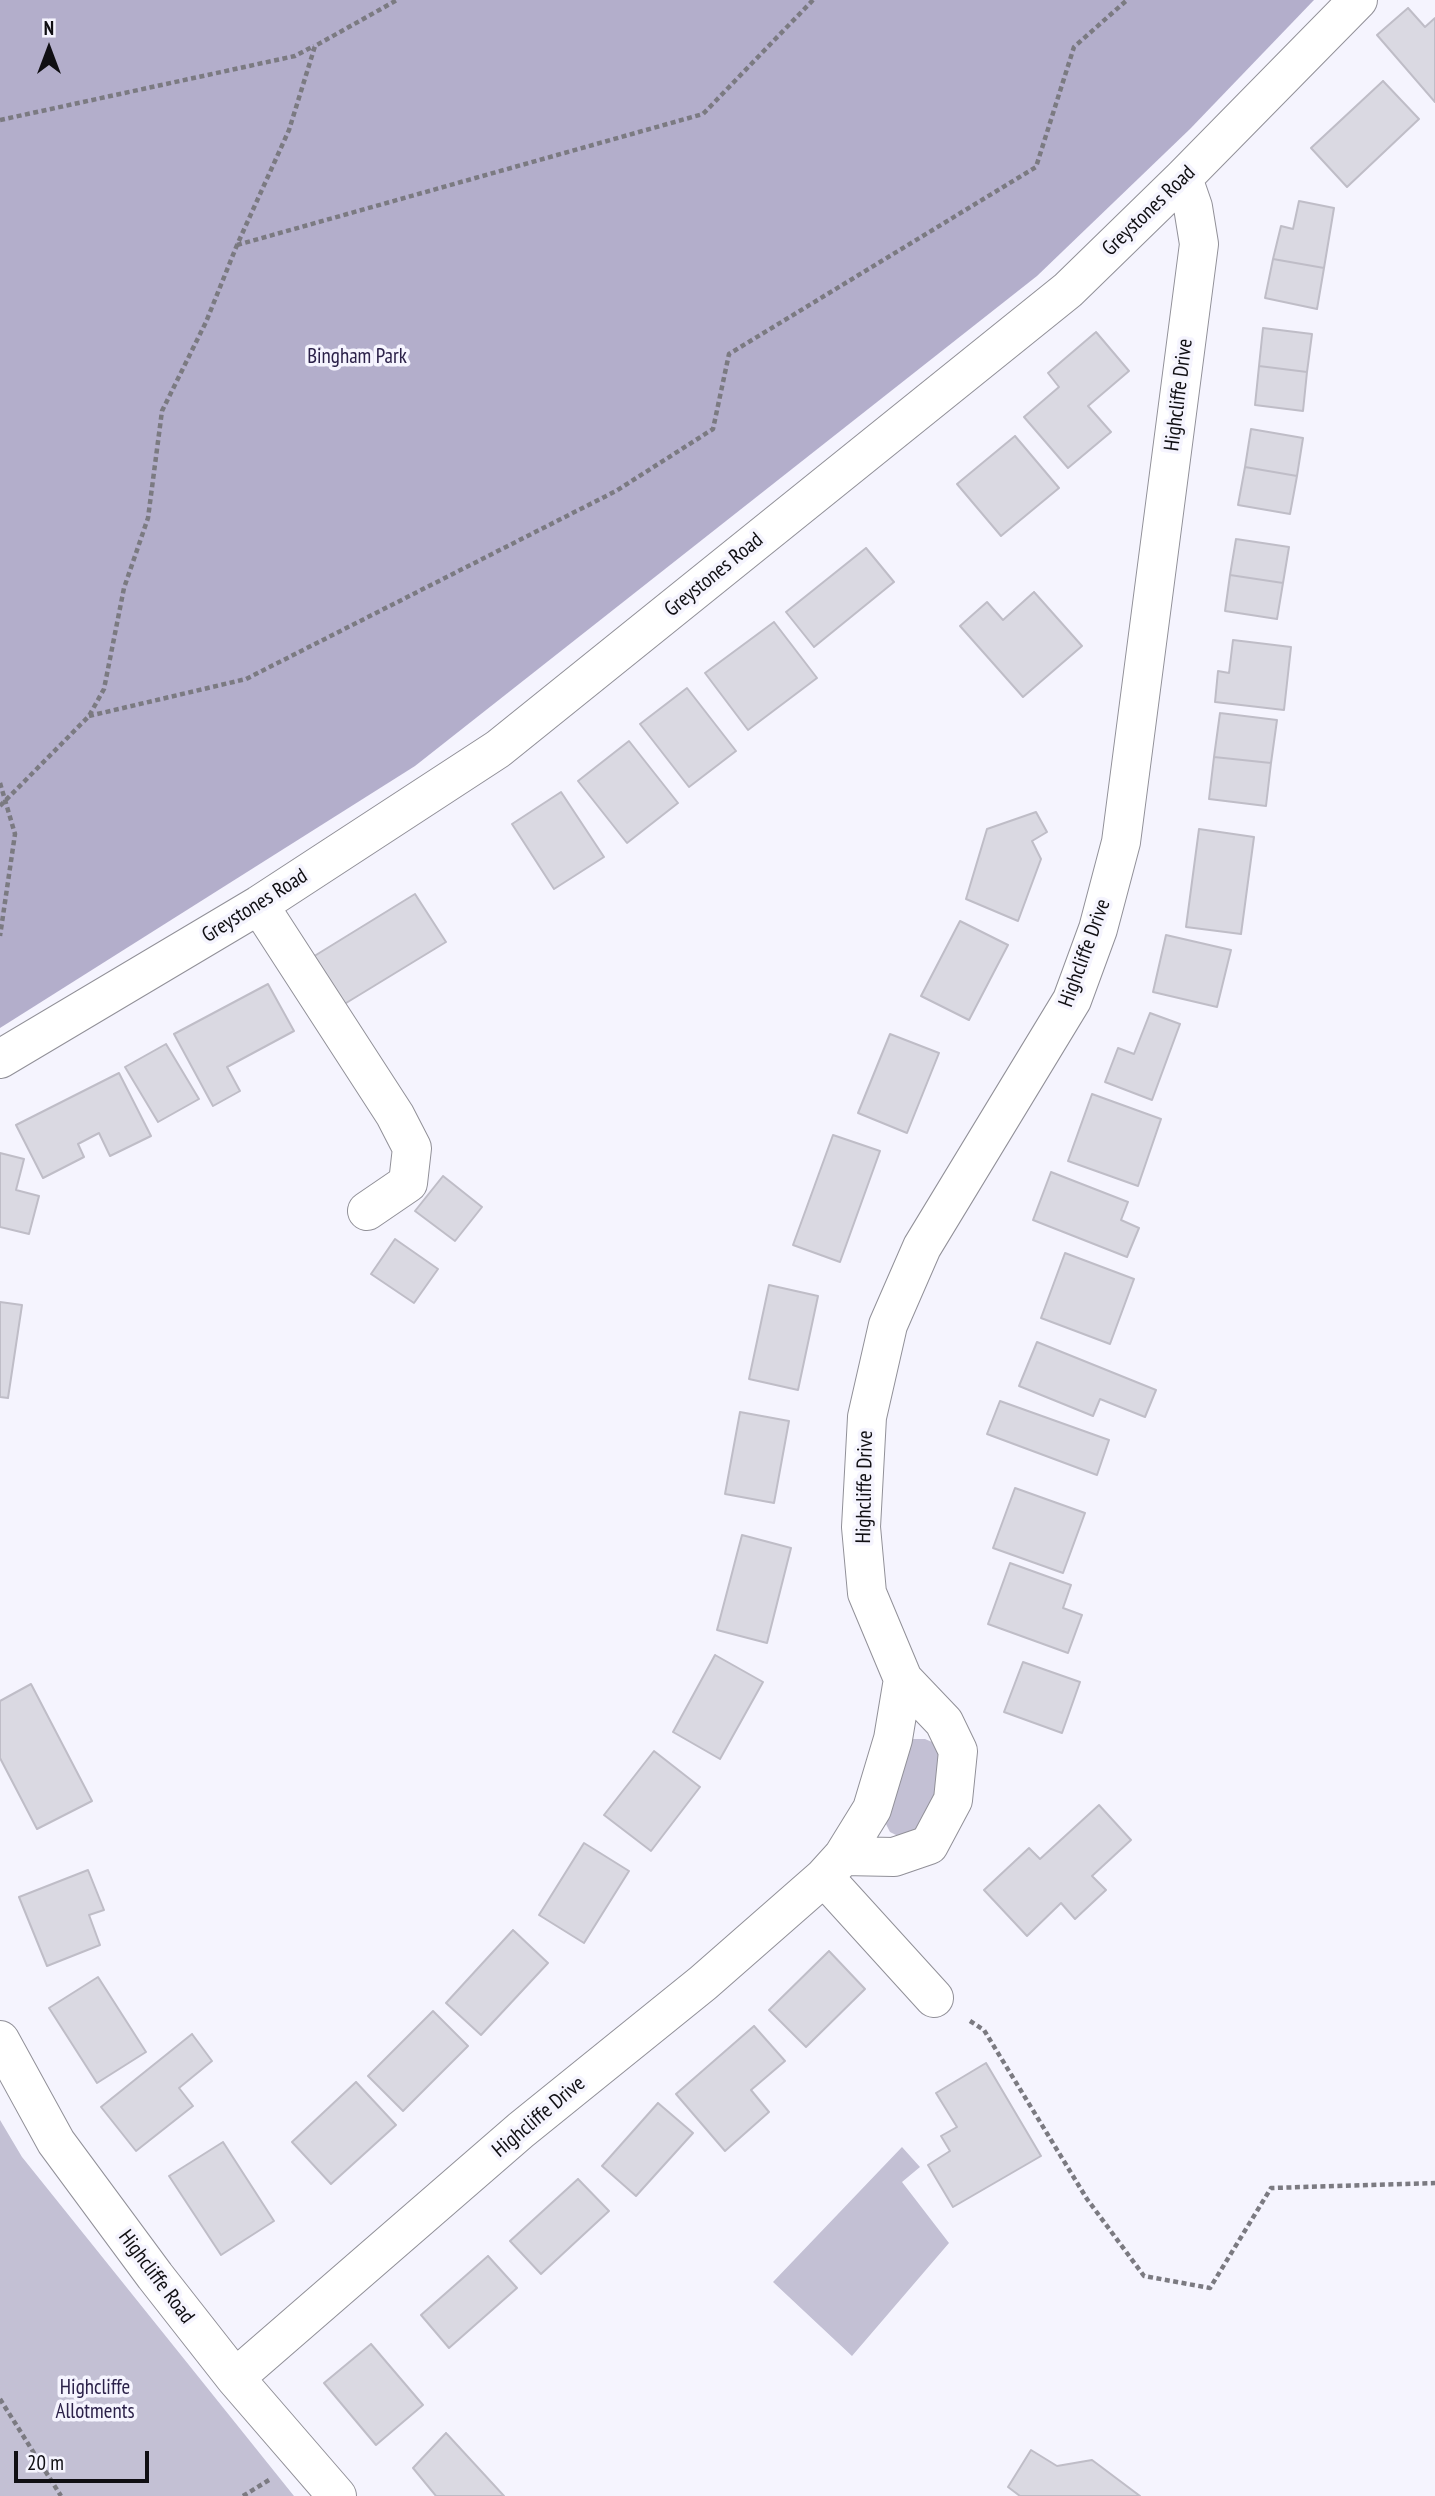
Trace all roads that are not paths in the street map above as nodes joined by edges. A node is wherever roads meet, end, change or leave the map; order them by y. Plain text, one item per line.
1 (1357, 0) edge
2 (1183, 178) junction
3 (259, 905) junction
4 (0, 1059) edge
5 (367, 1211) dead end
6 (903, 1679) junction
7 (834, 1867) junction
8 (934, 1998) road end
9 (0, 2040) edge
10 (235, 2378) junction
11 (337, 2496) edge

1 - 2 street, Greystones Road
2 - 3 street, Greystones Road
2 - 6 street, Highcliffe Drive
3 - 4 street, Greystones Road
3 - 5 street
6 - 7 street, Highcliffe Drive
6 - 7 street, Highcliffe Drive
7 - 8 street
7 - 10 street, Highcliffe Drive
9 - 10 street, Highcliffe Road
10 - 11 street, Highcliffe Road

